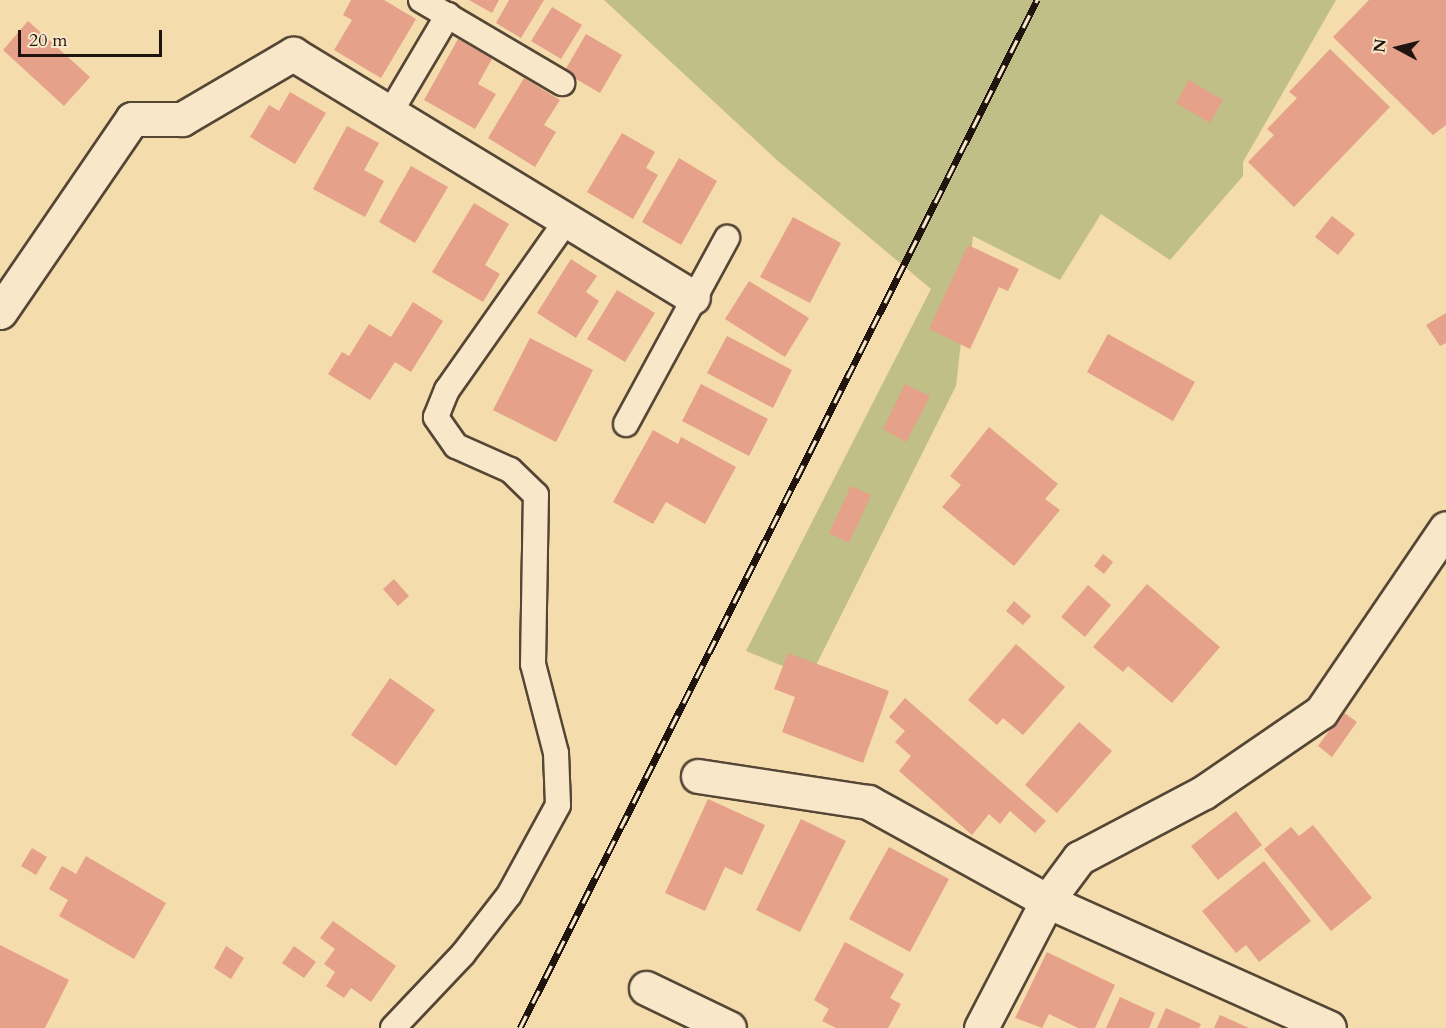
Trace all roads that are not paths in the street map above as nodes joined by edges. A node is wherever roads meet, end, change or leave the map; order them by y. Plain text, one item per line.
1 (421, 0) edge
2 (447, 15) junction
3 (562, 83) dead end
4 (390, 113) junction
5 (567, 220) junction
6 (727, 238) dead end
7 (693, 297) junction
8 (0, 312) edge
9 (626, 424) dead end
10 (1446, 528) edge
11 (698, 776) dead end
12 (1047, 901) junction
13 (646, 988) dead end
14 (393, 1028) edge
15 (729, 1028) edge
16 (981, 1028) edge
17 (1329, 1028) edge

1 - 2 lane
2 - 3 lane
2 - 4 lane
4 - 5 street
4 - 8 street
5 - 7 street
5 - 14 lane
6 - 7 lane
7 - 9 lane
10 - 12 street
11 - 12 street
12 - 16 street
12 - 17 street
13 - 15 street

